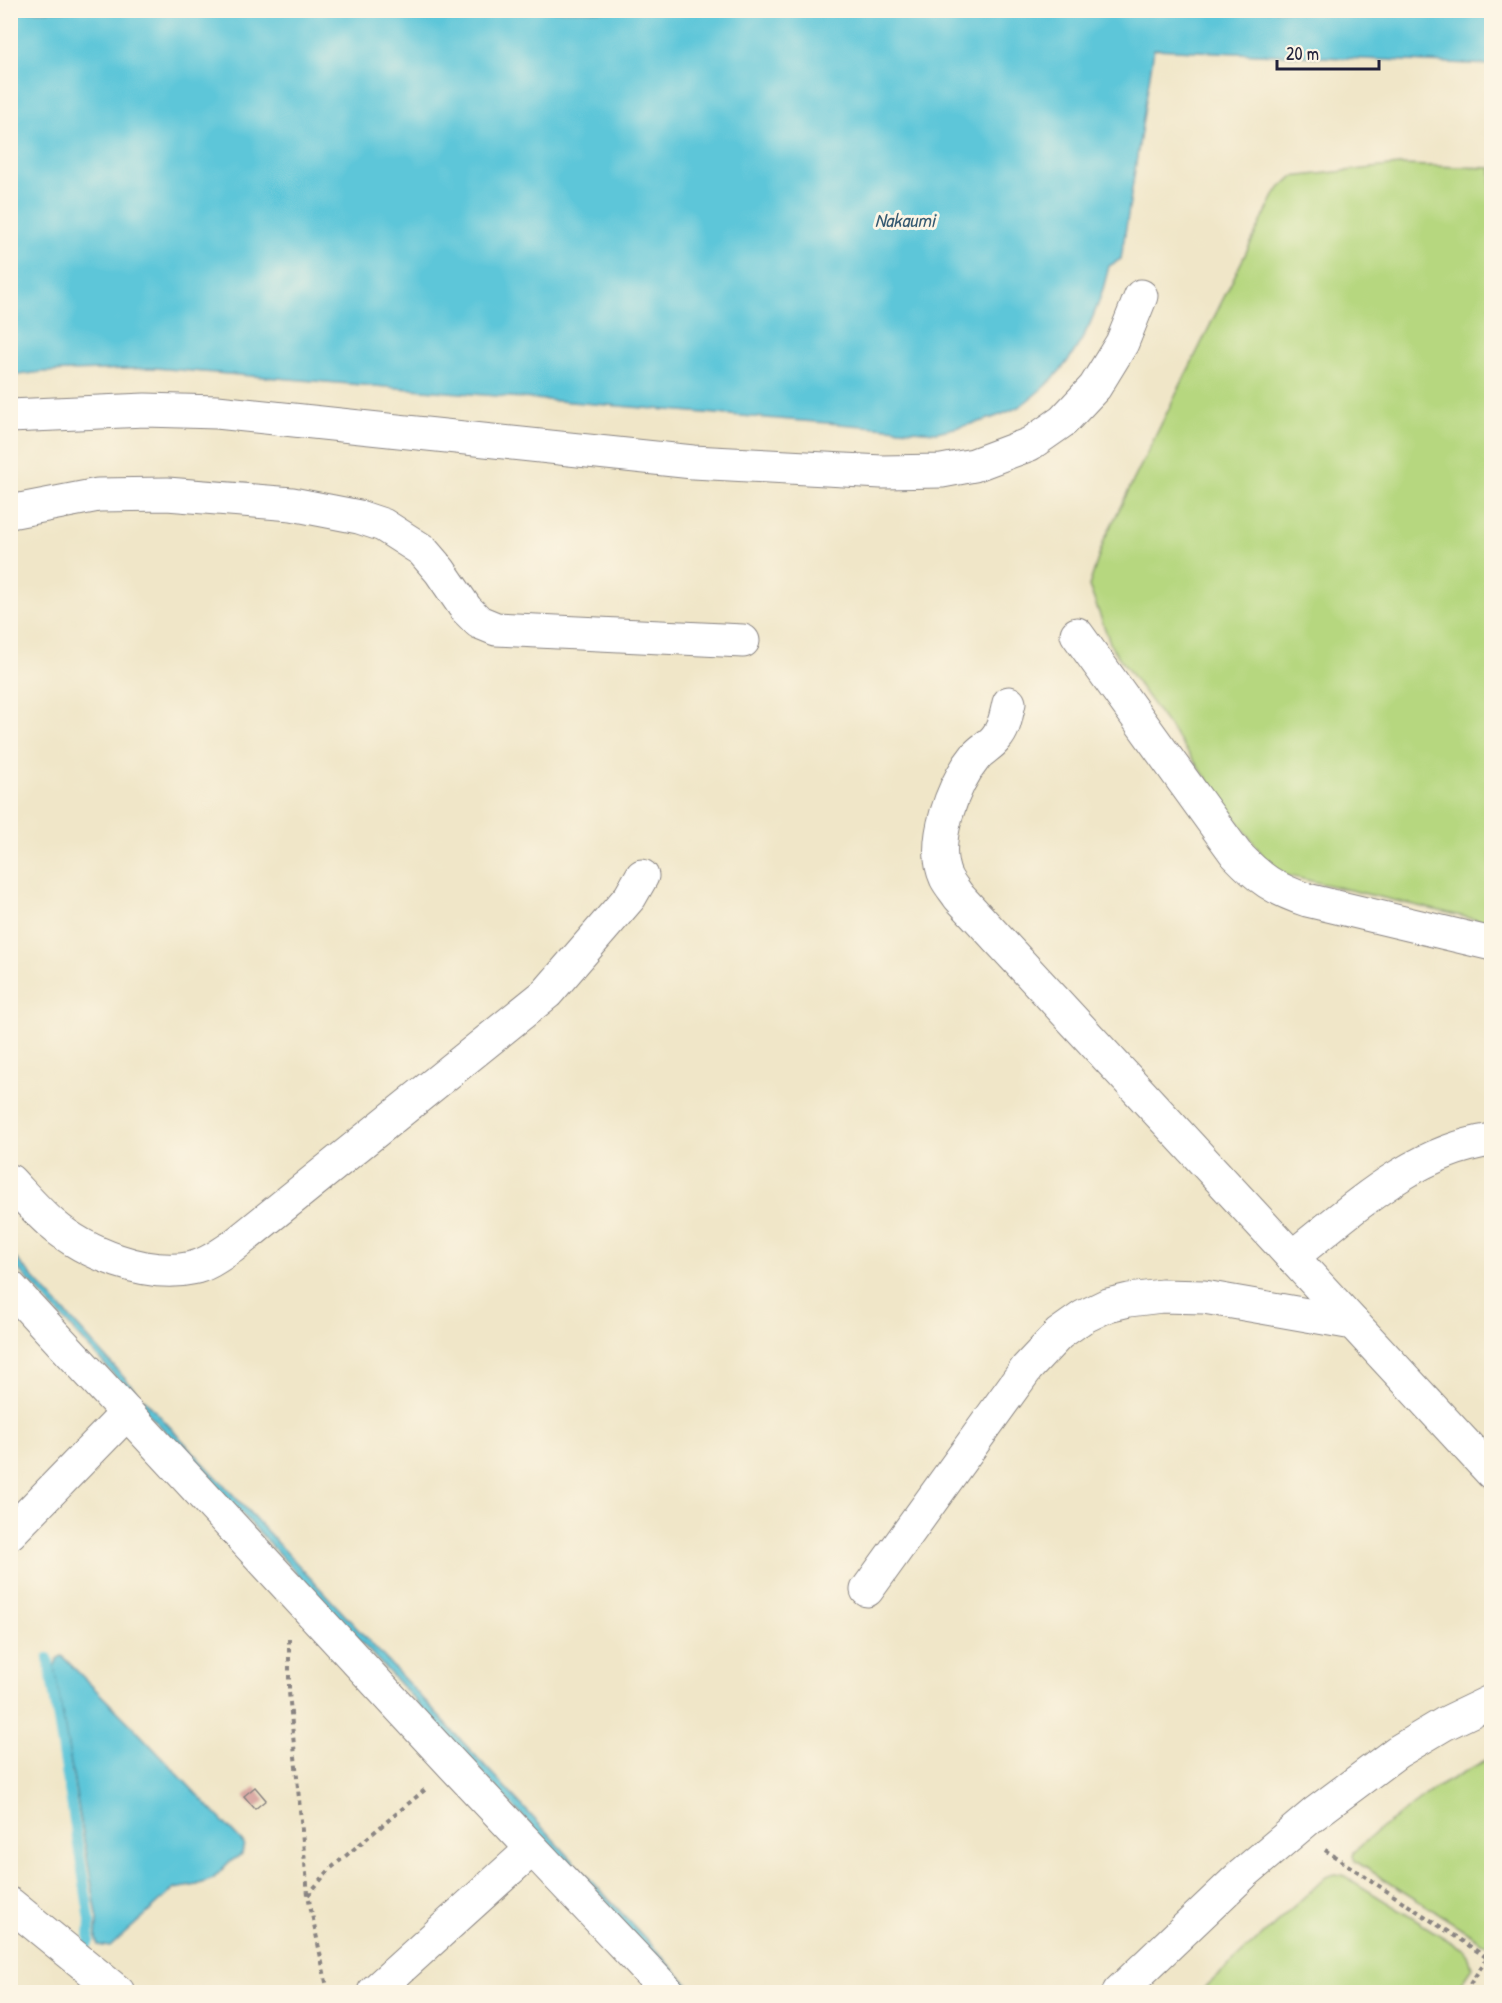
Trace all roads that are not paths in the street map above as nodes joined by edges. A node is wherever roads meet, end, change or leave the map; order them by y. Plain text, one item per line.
1 (1141, 296) dead end
2 (10, 416) edge
3 (10, 512) edge
4 (1077, 634) dead end
5 (743, 641) dead end
6 (1009, 703) dead end
7 (642, 876) dead end
8 (1491, 944) edge
9 (1491, 1140) edge
10 (10, 1181) edge
11 (1292, 1257) junction
12 (10, 1287) edge
13 (1353, 1323) junction
14 (127, 1413) junction
15 (1491, 1473) edge
16 (10, 1533) edge
17 (867, 1590) dead end
18 (1491, 1701) edge
19 (532, 1849) junction
20 (10, 1904) edge
21 (118, 1992) edge
22 (374, 1992) edge
23 (668, 1992) edge
24 (1119, 1992) edge

1 - 2 street
3 - 5 street
4 - 8 street
6 - 11 street
7 - 10 street
9 - 11 street
11 - 13 street
12 - 14 street
13 - 15 street
13 - 17 street
14 - 16 street
14 - 19 street
18 - 24 street
19 - 22 street
19 - 23 street
20 - 21 street

